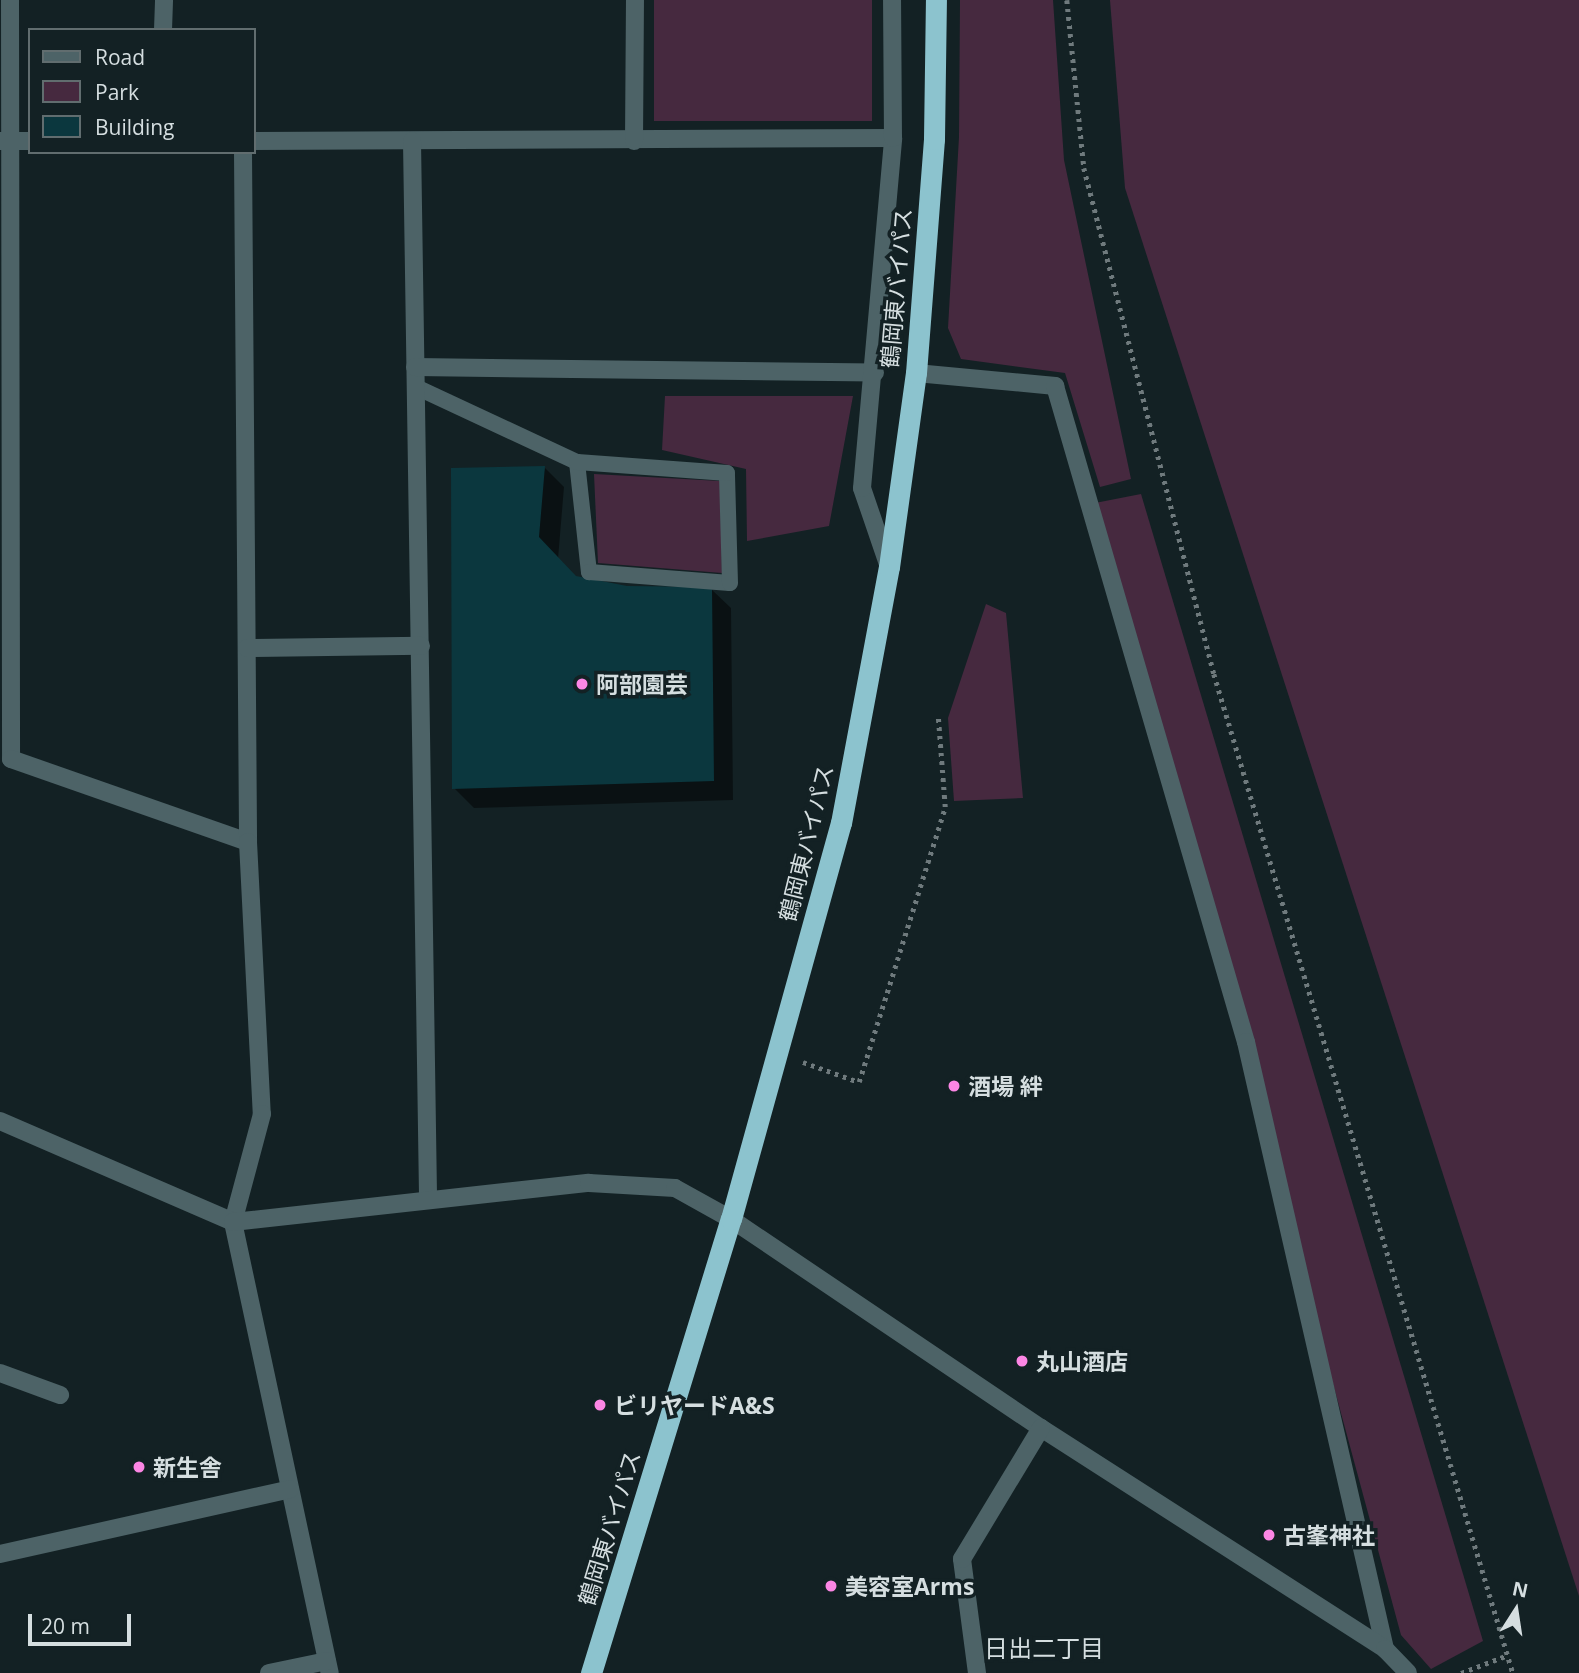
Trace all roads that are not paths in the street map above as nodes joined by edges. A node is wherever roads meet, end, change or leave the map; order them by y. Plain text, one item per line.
1 (10, 0) edge
2 (164, 0) edge
3 (635, 0) edge
4 (892, 0) edge
5 (936, 0) edge
6 (163, 28) edge
7 (893, 138) junction
8 (14, 141) edge
9 (256, 141) edge
10 (412, 141) junction
11 (634, 141) junction
12 (243, 154) edge
13 (415, 367) junction
14 (875, 373) junction
15 (916, 373) junction
16 (416, 387) junction
17 (5, 399) edge
18 (577, 462) junction
19 (889, 567) junction
20 (421, 646) junction
21 (247, 648) junction
22 (248, 842) junction
23 (0, 1121) edge
24 (428, 1200) junction
25 (731, 1220) junction
26 (233, 1222) junction
27 (0, 1373) edge
28 (60, 1395) dead end
29 (1041, 1428) junction
30 (290, 1489) junction
31 (0, 1554) edge
32 (1385, 1649) junction
33 (328, 1667) edge
34 (269, 1673) edge
35 (591, 1673) edge
36 (977, 1673) edge
37 (1408, 1673) edge

1 - 8 street
2 - 6 street
3 - 11 street
4 - 7 street
5 - 15 highway, 鶴岡東バイパス
7 - 11 street
7 - 14 street
8 - 17 street
9 - 10 street
10 - 11 street
10 - 13 street
12 - 21 street
13 - 14 street
13 - 16 street
14 - 19 street
15 - 19 highway, 鶴岡東バイパス
15 - 32 street
16 - 18 lane
16 - 20 street
17 - 22 street
18 - 18 lane
19 - 25 highway, 鶴岡東バイパス
20 - 21 street
20 - 24 street
21 - 22 street
22 - 26 street
23 - 26 street
24 - 25 street
24 - 26 street
25 - 29 street
25 - 35 highway, 鶴岡東バイパス
26 - 30 street
27 - 28 street
29 - 32 street
29 - 36 street
30 - 31 street
30 - 33 street
32 - 37 street
33 - 34 street

